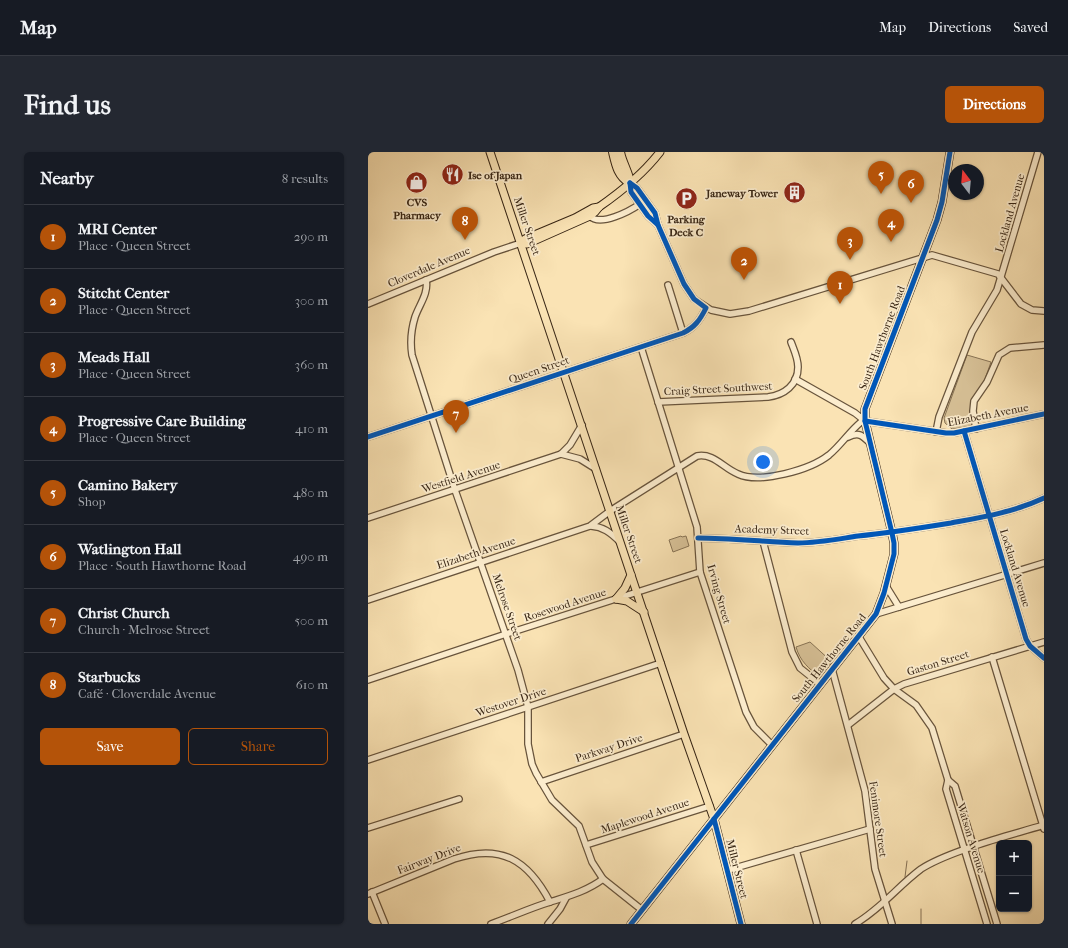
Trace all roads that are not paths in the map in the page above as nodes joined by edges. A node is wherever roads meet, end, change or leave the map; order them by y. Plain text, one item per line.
1 (490, 152) edge
2 (613, 152) edge
3 (620, 152) edge
4 (660, 152) edge
5 (950, 152) edge
6 (1038, 152) edge
7 (630, 184) junction
8 (640, 204) junction
9 (599, 207) junction
10 (590, 216) junction
11 (514, 224) junction
12 (658, 225) junction
13 (536, 234) junction
14 (520, 243) junction
15 (922, 259) junction
16 (1001, 279) junction
17 (426, 280) junction
18 (668, 285) dead end
19 (368, 304) edge
20 (706, 308) junction
21 (1044, 311) edge
22 (683, 333) junction
23 (791, 342) dead end
24 (1044, 345) edge
25 (641, 347) junction
26 (564, 373) junction
27 (796, 379) junction
28 (658, 402) junction
29 (1044, 414) edge
30 (431, 416) junction
31 (865, 421) junction
32 (582, 425) junction
33 (976, 429) junction
34 (964, 431) junction
35 (936, 432) junction
36 (368, 437) edge
37 (847, 437) junction
38 (870, 443) junction
39 (561, 454) junction
40 (678, 467) junction
41 (596, 469) junction
42 (455, 490) junction
43 (1044, 498) edge
44 (610, 511) junction
45 (988, 516) junction
46 (368, 518) edge
47 (590, 526) junction
48 (892, 532) junction
49 (698, 538) junction
50 (763, 541) junction
51 (620, 542) junction
52 (481, 562) junction
53 (1044, 564) edge
54 (700, 572) junction
55 (631, 575) junction
56 (1006, 575) junction
57 (886, 586) junction
58 (637, 592) junction
59 (616, 599) junction
60 (368, 600) edge
61 (899, 607) junction
62 (644, 612) junction
63 (876, 614) junction
64 (506, 634) junction
65 (859, 637) junction
66 (1044, 642) edge
67 (1030, 646) junction
68 (992, 657) junction
69 (1044, 658) edge
70 (661, 663) junction
71 (832, 670) junction
72 (368, 680) edge
73 (820, 684) junction
74 (894, 690) junction
75 (528, 707) junction
76 (848, 724) junction
77 (684, 734) junction
78 (772, 745) junction
79 (368, 760) edge
80 (948, 780) junction
81 (541, 782) junction
82 (459, 799) dead end
83 (709, 804) junction
84 (724, 806) junction
85 (714, 819) junction
86 (1044, 826) edge
87 (368, 828) edge
88 (870, 829) junction
89 (704, 832) junction
90 (717, 833) junction
91 (586, 845) junction
92 (973, 846) junction
93 (964, 849) junction
94 (796, 850) junction
95 (728, 870) junction
96 (603, 879) junction
97 (370, 893) edge
98 (566, 898) junction
99 (550, 902) junction
100 (885, 902) junction
101 (642, 910) junction
102 (385, 924) edge
103 (491, 924) edge
104 (548, 924) edge
105 (632, 924) edge
106 (741, 924) edge
107 (817, 924) edge
108 (856, 924) edge
109 (892, 924) edge
110 (987, 924) edge
111 (997, 924) edge

1 - 11 main road, Miller Street
2 - 7 highway
3 - 7 highway
4 - 7 main road, Cloverdale Avenue
5 - 15 main road, South Hawthorne Road
6 - 16 street, Lockland Avenue
7 - 8 street
7 - 9 main road, Cloverdale Avenue
7 - 12 street
8 - 10 street
8 - 12 street
9 - 10 main road, Cloverdale Avenue
9 - 13 main road, Cloverdale Avenue
10 - 14 main road, Cloverdale Avenue
11 - 13 main road
11 - 14 main road, Miller Street
12 - 20 street
13 - 14 main road, Cloverdale Avenue
14 - 17 street, Cloverdale Avenue
14 - 26 main road, Miller Street
15 - 16 street
15 - 20 street
15 - 31 main road, South Hawthorne Road
16 - 21 street
16 - 35 street, Lockland Avenue
17 - 19 street, Cloverdale Avenue
17 - 30 street, Melrose Street
18 - 22 street
20 - 22 street, Queen Street
22 - 25 street, Queen Street
23 - 27 street
24 - 33 street
25 - 26 street, Queen Street
25 - 28 street, Irving Street
26 - 30 street, Queen Street
26 - 32 main road, Miller Street
27 - 28 street, Craig Street Southwest
27 - 31 street
28 - 40 street, Irving Street
29 - 33 street, Elizabeth Avenue
30 - 36 street, Queen Street
30 - 42 street, Melrose Street
31 - 35 street, Elizabeth Avenue
31 - 37 street, Elizabeth Avenue
31 - 38 main road, South Hawthorne Road
32 - 39 street
32 - 41 main road, Miller Street
33 - 34 street, Elizabeth Avenue
34 - 35 street, Elizabeth Avenue
34 - 45 street, Lockland Avenue
37 - 38 street
37 - 40 street, Elizabeth Avenue
38 - 48 main road, South Hawthorne Road
39 - 41 street
39 - 42 street, Westfield Avenue
40 - 44 street, Elizabeth Avenue
40 - 49 street, Irving Street
41 - 44 main road, Miller Street
42 - 46 street, Westfield Avenue
42 - 52 street, Melrose Street
43 - 45 street, Academy Street
44 - 47 street, Elizabeth Avenue
44 - 51 main road, Miller Street
45 - 48 street, Academy Street
45 - 56 street, Lockland Avenue
47 - 51 street
47 - 52 street, Elizabeth Avenue
48 - 50 street, Academy Street
48 - 57 main road, South Hawthorne Road
49 - 50 street, Academy Street
49 - 54 street, Irving Street
50 - 73 street
51 - 55 main road, Miller Street
52 - 60 street, Elizabeth Avenue
52 - 64 street, Melrose Street
53 - 56 street
54 - 58 street, Rosewood Avenue
54 - 78 street, Irving Street
55 - 58 main road, Miller Street
55 - 59 main road
56 - 61 street
56 - 67 street, Lockland Avenue
57 - 61 street
57 - 63 main road, South Hawthorne Road
58 - 59 street, Rosewood Avenue
58 - 62 main road, Miller Street
59 - 62 main road
59 - 64 street, Rosewood Avenue
61 - 63 street
62 - 70 main road, Miller Street
63 - 65 main road, South Hawthorne Road
64 - 72 street, Rosewood Avenue
64 - 75 street, Melrose Street
65 - 71 main road, South Hawthorne Road
65 - 74 street, Watson Avenue
66 - 67 street, Gaston Street
67 - 68 street, Gaston Street
67 - 69 street, Lockland Avenue
68 - 74 street, Gaston Street
68 - 86 street
70 - 75 street, Westover Drive
70 - 77 main road, Miller Street
71 - 73 main road, South Hawthorne Road
71 - 76 street, Fenimore Street
73 - 78 main road, South Hawthorne Road
74 - 76 street, Gaston Street
74 - 80 street, Watson Avenue
75 - 79 street, Westover Drive
75 - 81 street, Melrose Street
76 - 88 street, Fenimore Street
77 - 81 street, Parkway Drive
77 - 83 main road, Miller Street
78 - 84 main road, South Hawthorne Road
80 - 92 street, Watson Avenue
80 - 93 street, Watson Avenue
81 - 91 street, Melrose Street
82 - 87 street
83 - 84 main road
83 - 85 main road, Miller Street
83 - 91 street, Maplewood Avenue
84 - 85 main road, South Hawthorne Road
85 - 89 main road, South Hawthorne Road
85 - 90 main road, Miller Street
86 - 92 street
88 - 94 street
88 - 100 street, Fenimore Street
89 - 90 main road
89 - 101 main road, South Hawthorne Road
90 - 95 main road, Miller Street
91 - 96 street, Melrose Street
92 - 93 street
92 - 111 street, Watson Avenue
93 - 100 street
93 - 110 street, Watson Avenue
94 - 95 street
94 - 107 street
95 - 106 main road, Miller Street
96 - 98 street
96 - 101 street, Melrose Street
97 - 99 street, Fairway Drive
97 - 102 street
98 - 99 street
98 - 104 street
99 - 103 street
100 - 108 street
100 - 109 street, Fenimore Street
101 - 105 main road, South Hawthorne Road

